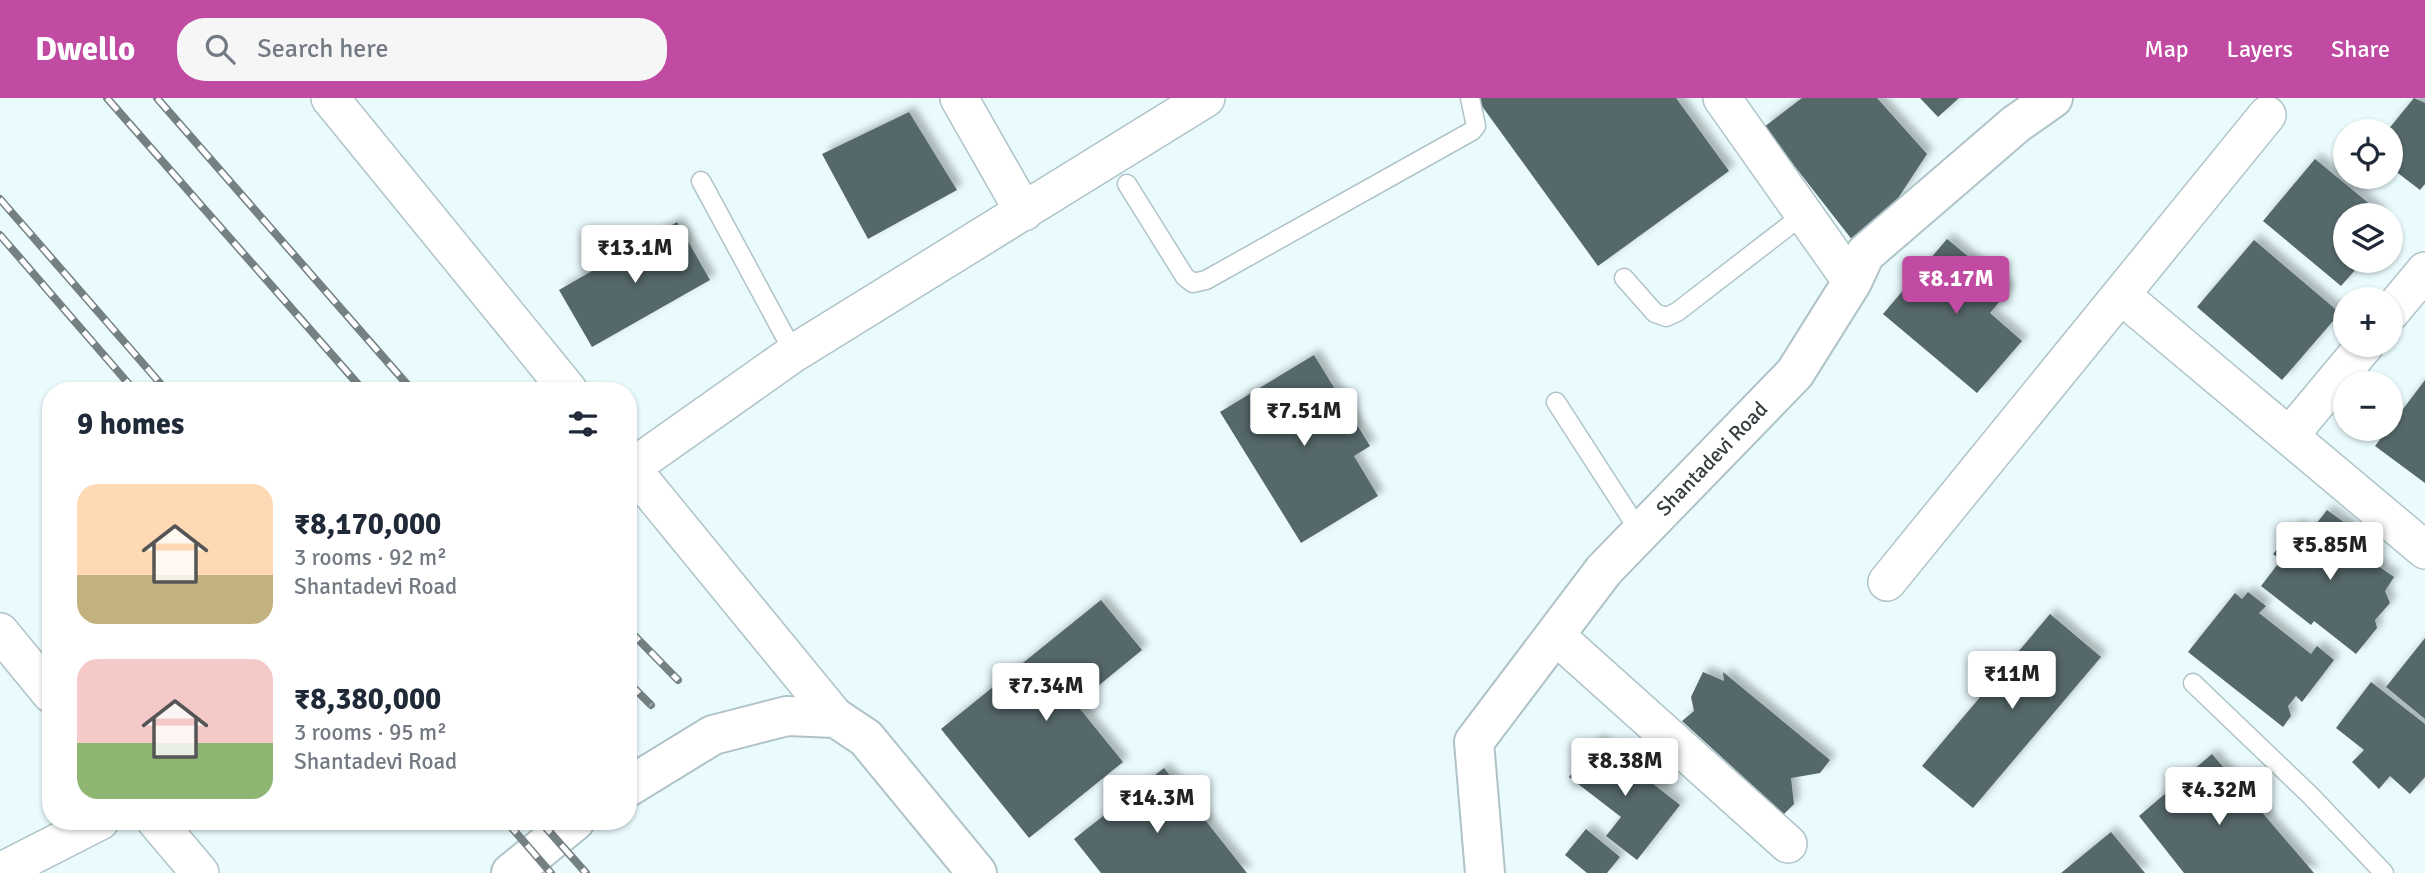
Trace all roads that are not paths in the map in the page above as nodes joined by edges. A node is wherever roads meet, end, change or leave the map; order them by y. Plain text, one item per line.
1 (330, 98) edge
2 (959, 98) edge
3 (1206, 98) edge
4 (1470, 98) edge
5 (1722, 98) edge
6 (2053, 98) edge
7 (2267, 115) dead end
8 (701, 181) dead end
9 (1128, 184) dead end
10 (1024, 212) junction
11 (1804, 214) junction
12 (2425, 271) edge
13 (1623, 278) dead end
14 (1852, 282) junction
15 (2121, 295) junction
16 (2403, 297) edge
17 (794, 353) junction
18 (2355, 357) edge
19 (561, 382) edge
20 (1556, 402) dead end
21 (2290, 435) junction
22 (637, 461) edge
23 (637, 475) edge
24 (1640, 532) junction
25 (2425, 550) edge
26 (1887, 582) dead end
27 (0, 632) edge
28 (1555, 635) junction
29 (42, 683) edge
30 (2193, 683) dead end
31 (836, 718) junction
32 (637, 782) edge
33 (82, 830) edge
34 (164, 830) edge
35 (564, 830) edge
36 (1788, 844) dead end
37 (0, 872) edge
38 (200, 873) edge
39 (511, 873) edge
40 (976, 873) edge
41 (1485, 873) edge
42 (2384, 873) edge

1 - 19 street
2 - 10 street
3 - 10 street
4 - 9 lane
5 - 11 street
6 - 14 main road, Shantadevi Road
7 - 15 street
8 - 17 lane
10 - 17 street
11 - 13 lane
11 - 14 street
12 - 16 street
14 - 24 main road, Shantadevi Road
15 - 21 street
15 - 26 street
17 - 22 street
18 - 21 street
20 - 24 lane
21 - 25 street
23 - 31 street
24 - 28 main road, Shantadevi Road
27 - 29 street
28 - 36 street
28 - 41 main road, Shantadevi Road
30 - 42 lane
31 - 32 main road
31 - 40 main road
33 - 37 street
34 - 38 street
35 - 39 main road

